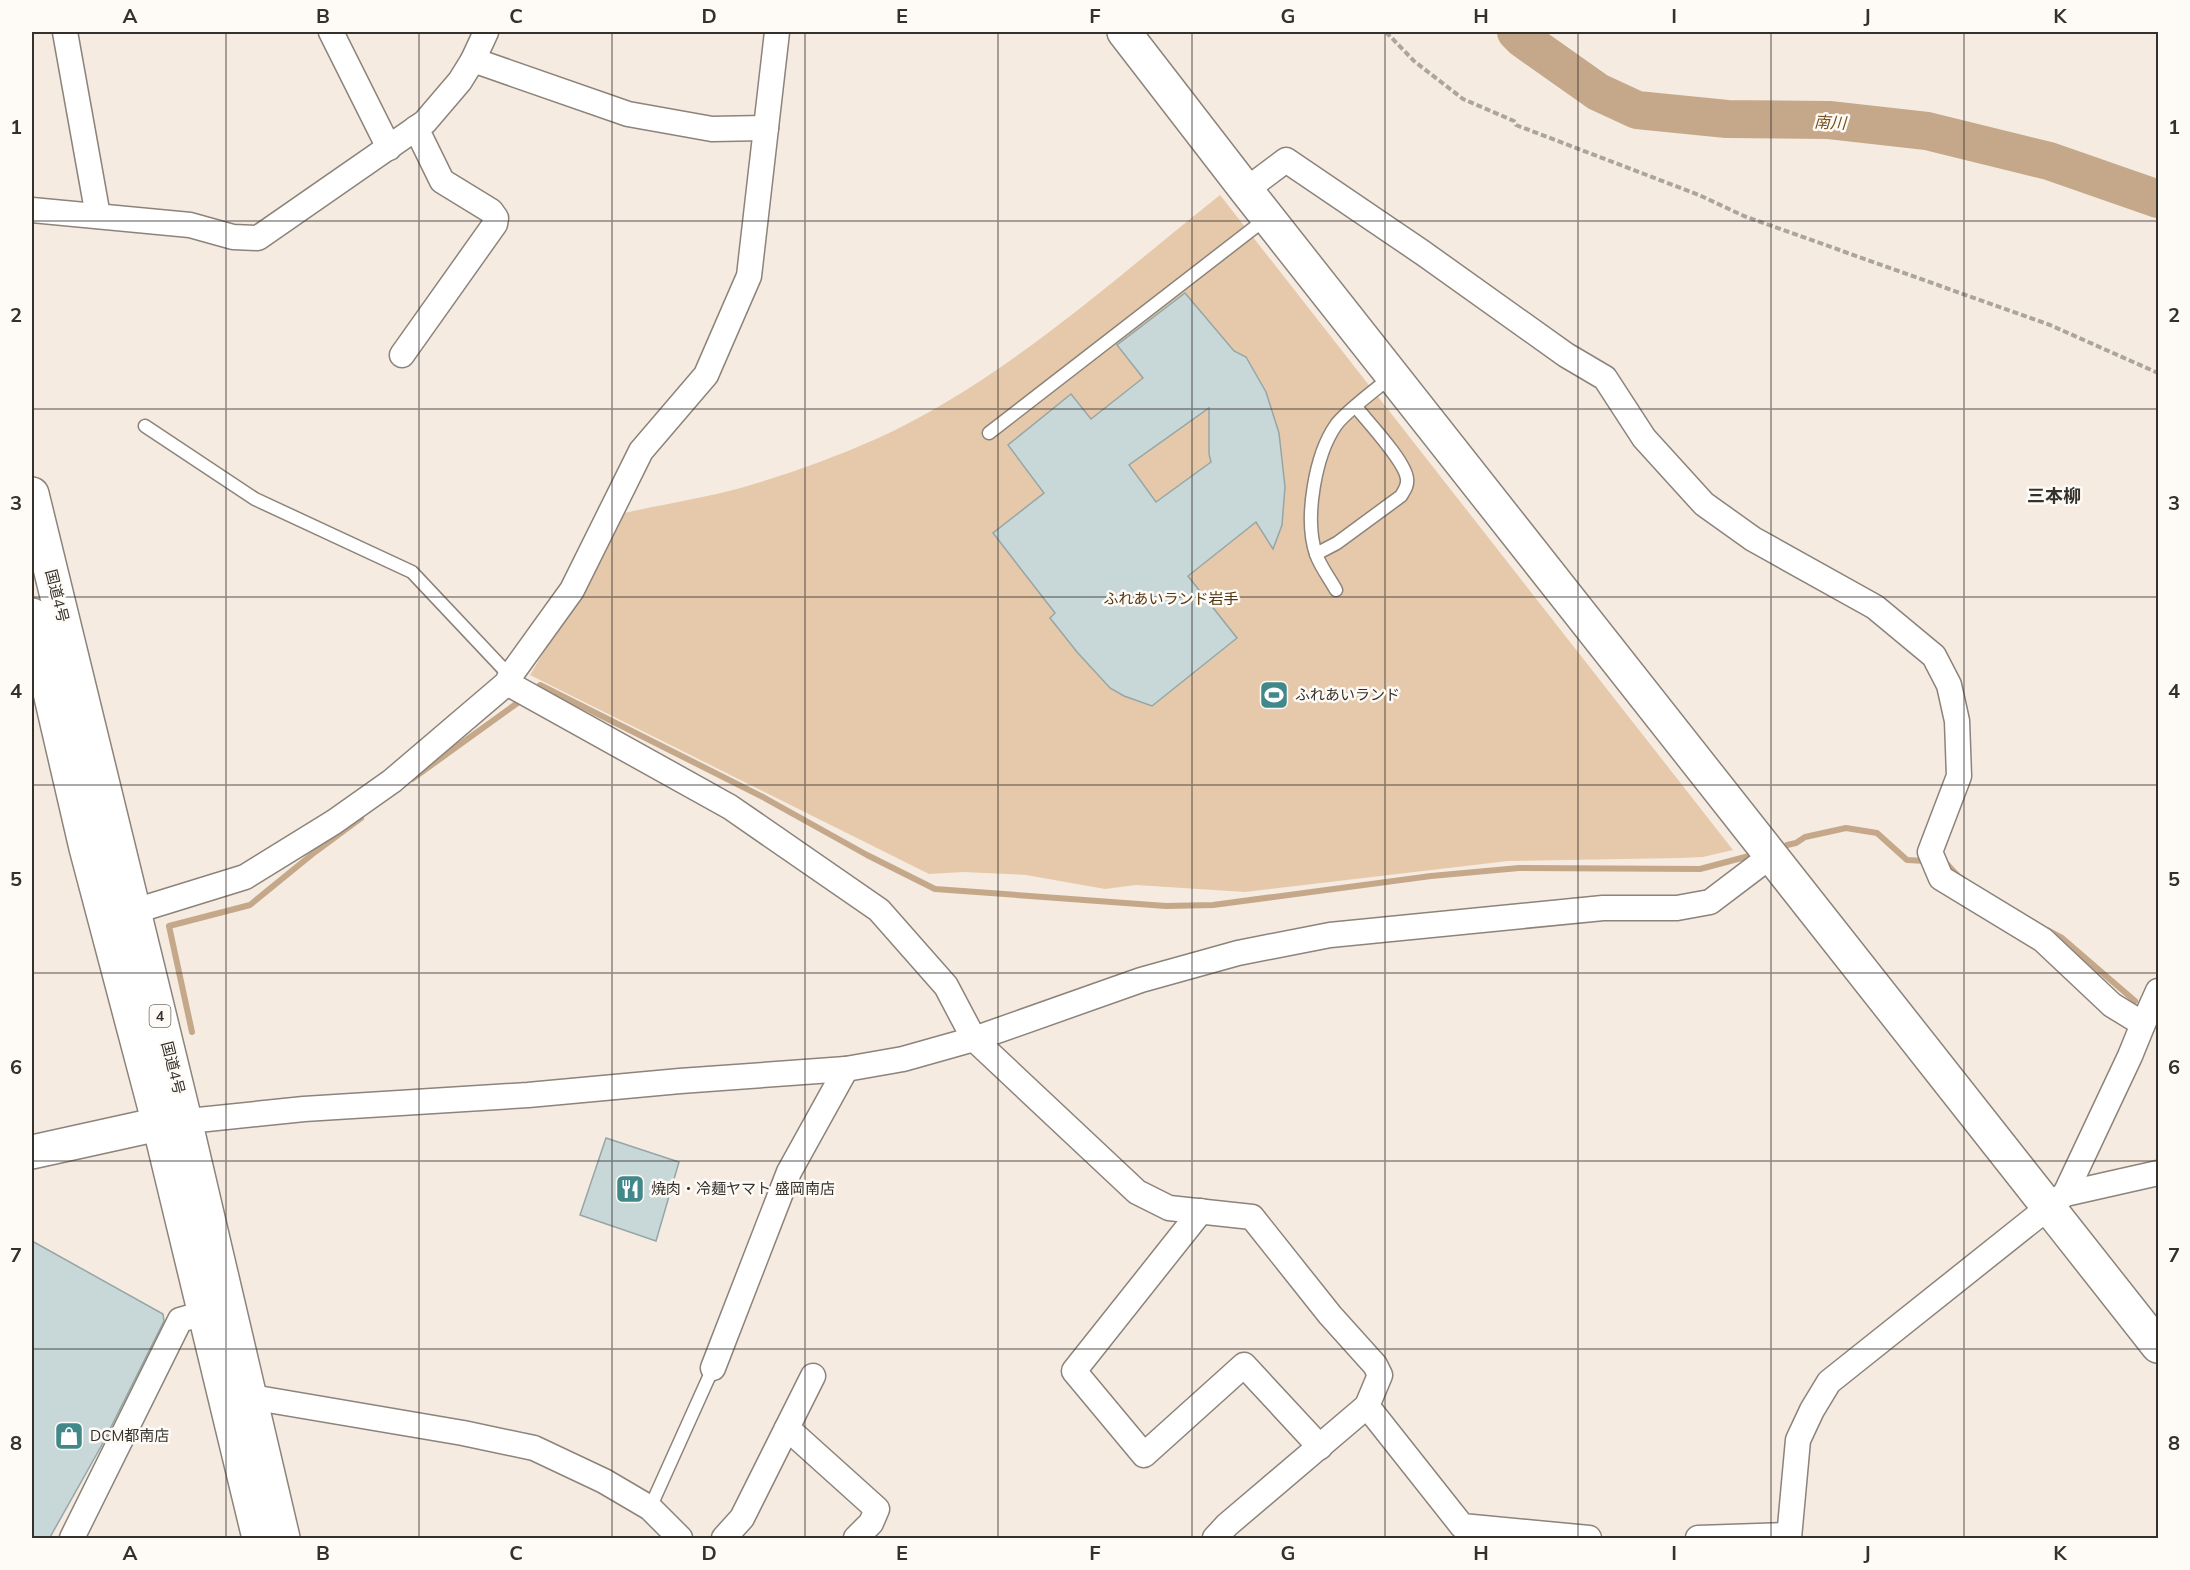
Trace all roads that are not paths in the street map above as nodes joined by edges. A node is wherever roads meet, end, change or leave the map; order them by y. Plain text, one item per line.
1 (65, 32) edge
2 (331, 32) edge
3 (486, 32) edge
4 (777, 32) edge
5 (1124, 32) edge
6 (473, 60) junction
7 (416, 128) junction
8 (766, 128) junction
9 (389, 148) junction
10 (1246, 190) junction
11 (32, 210) edge
12 (98, 216) junction
13 (1268, 217) junction
14 (402, 355) dead end
15 (1393, 375) junction
16 (1356, 407) junction
17 (146, 426) dead end
18 (989, 433) dead end
19 (32, 494) edge
20 (1316, 554) junction
21 (1336, 590) dead end
22 (32, 615) edge
23 (511, 682) junction
24 (1772, 855) junction
25 (135, 911) junction
26 (2158, 991) edge
27 (2143, 1024) junction
28 (974, 1039) junction
29 (846, 1068) junction
30 (172, 1122) junction
31 (32, 1152) edge
32 (2158, 1173) edge
33 (2057, 1200) junction
34 (1201, 1211) junction
35 (204, 1313) junction
36 (2158, 1346) edge
37 (713, 1368) joint
38 (813, 1376) dead end
39 (251, 1397) junction
40 (1367, 1406) junction
41 (787, 1428) junction
42 (1320, 1447) junction
43 (651, 1508) junction
44 (1456, 1533) edge
45 (1789, 1537) edge
46 (72, 1539) edge
47 (259, 1539) edge
48 (283, 1539) edge
49 (680, 1539) edge
50 (724, 1539) edge
51 (856, 1539) edge
52 (1215, 1539) edge
53 (1589, 1539) edge
54 (1698, 1539) edge

1 - 12 street
2 - 9 street
3 - 6 street
4 - 8 street
5 - 10 main road
6 - 7 street
6 - 8 street
7 - 9 street
7 - 14 street
8 - 23 street
9 - 12 street
10 - 13 main road
10 - 27 street
11 - 12 street
13 - 15 main road
13 - 18 lane
15 - 16 lane
15 - 24 main road
16 - 20 lane
16 - 20 lane
17 - 23 lane
19 - 25 main road, 国道4号 / 4
20 - 21 lane
22 - 30 main road, 国道4号 / 4
23 - 25 street
23 - 28 street
24 - 28 street
24 - 33 main road
25 - 30 main road, 国道4号 / 4
26 - 27 street
27 - 33 street
28 - 29 street
28 - 34 street
29 - 30 street
29 - 37 street
30 - 31 main road
30 - 35 main road, 国道4号 / 4
30 - 39 main road, 国道4号 / 4
32 - 33 street
33 - 36 main road
33 - 45 street
34 - 40 street
34 - 42 street
35 - 46 street
35 - 47 main road, 国道4号 / 4
37 - 43 lane
38 - 41 street
39 - 43 street
39 - 48 main road, 国道4号 / 4
40 - 42 street
40 - 44 street
41 - 50 street
41 - 51 street
42 - 52 street
43 - 49 street
44 - 53 street
45 - 54 street

